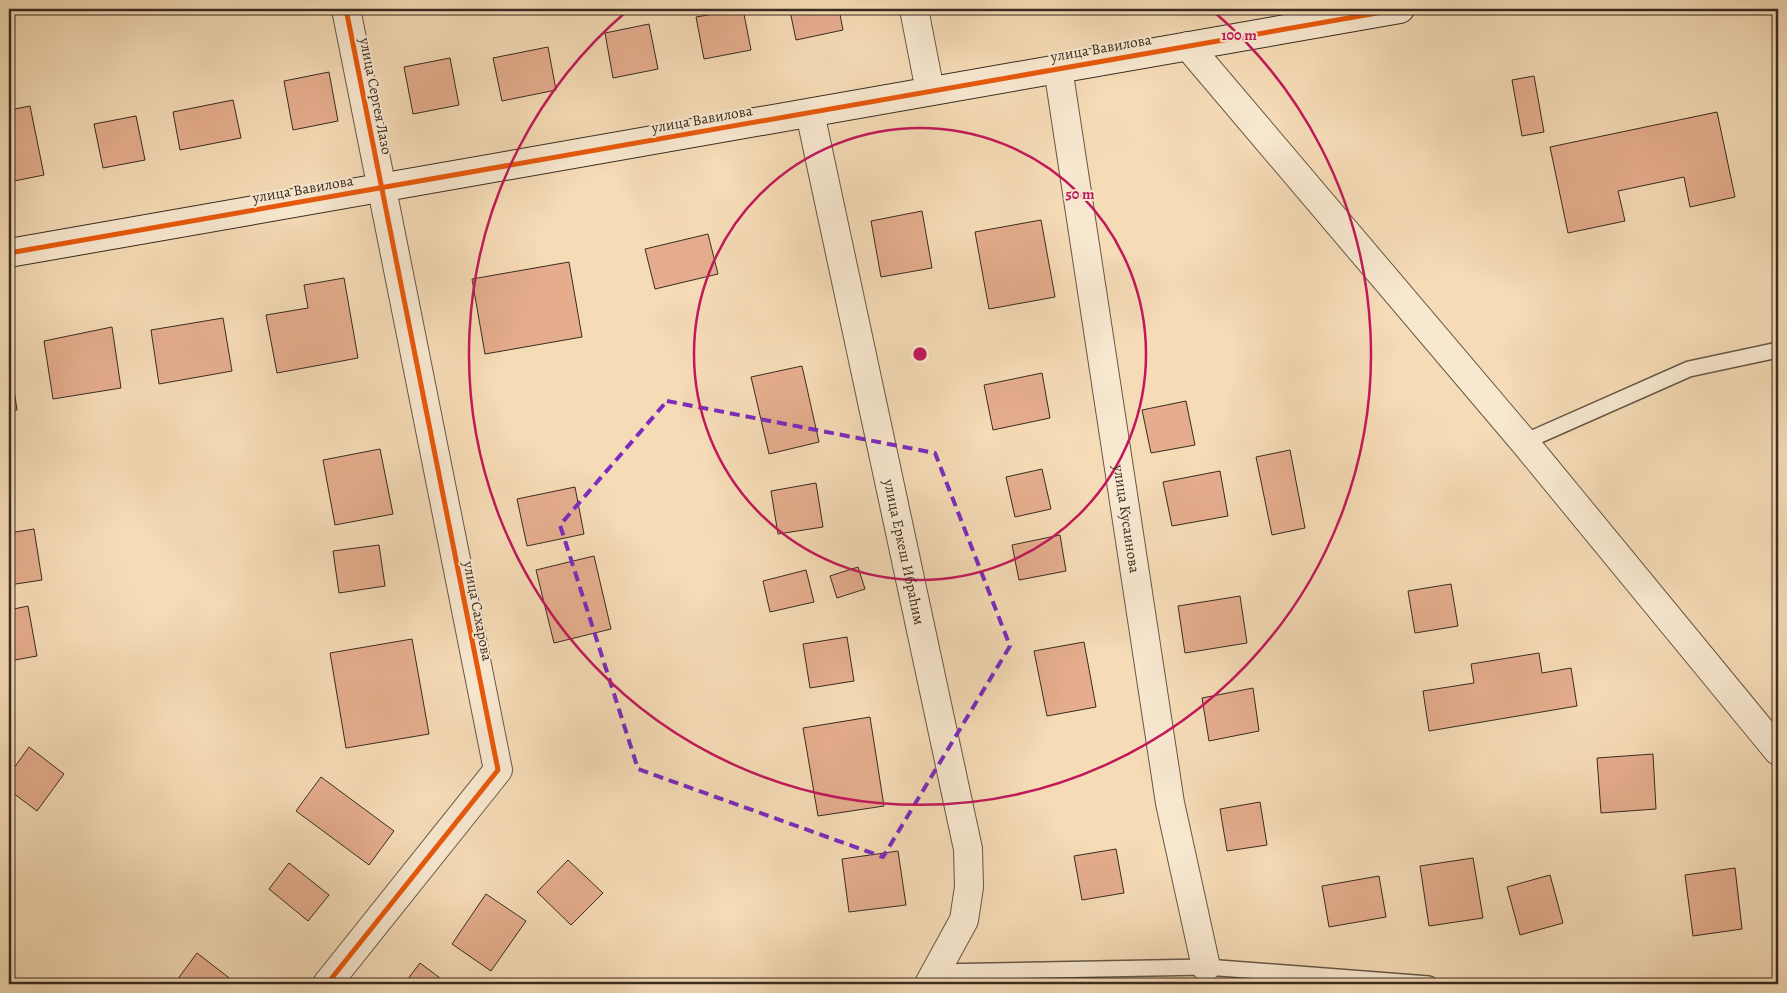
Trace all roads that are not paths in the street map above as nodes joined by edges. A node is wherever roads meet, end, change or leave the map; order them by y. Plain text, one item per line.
1 (346, 9) edge
2 (914, 9) edge
3 (1400, 9) edge
4 (1188, 46) junction
5 (1058, 68) junction
6 (930, 91) junction
7 (810, 113) junction
8 (381, 188) junction
9 (9, 253) edge
10 (1778, 350) edge
11 (1524, 442) junction
12 (1778, 751) edge
13 (1206, 967) junction
14 (932, 978) edge
15 (328, 984) edge
16 (1429, 984) edge

1 - 8 street, улица Сергея Лазо
2 - 6 street
3 - 4 street, улица Вавилова
4 - 5 street, улица Вавилова
4 - 11 street
5 - 6 street, улица Вавилова
5 - 13 street, улица Кусаинова
6 - 7 street, улица Вавилова
7 - 8 street, улица Вавилова
7 - 14 street, улица Еркеш Ибраһим
8 - 9 street, улица Вавилова
8 - 15 street, улица Сахарова
10 - 11 lane
11 - 12 street
13 - 14 lane
13 - 16 lane

